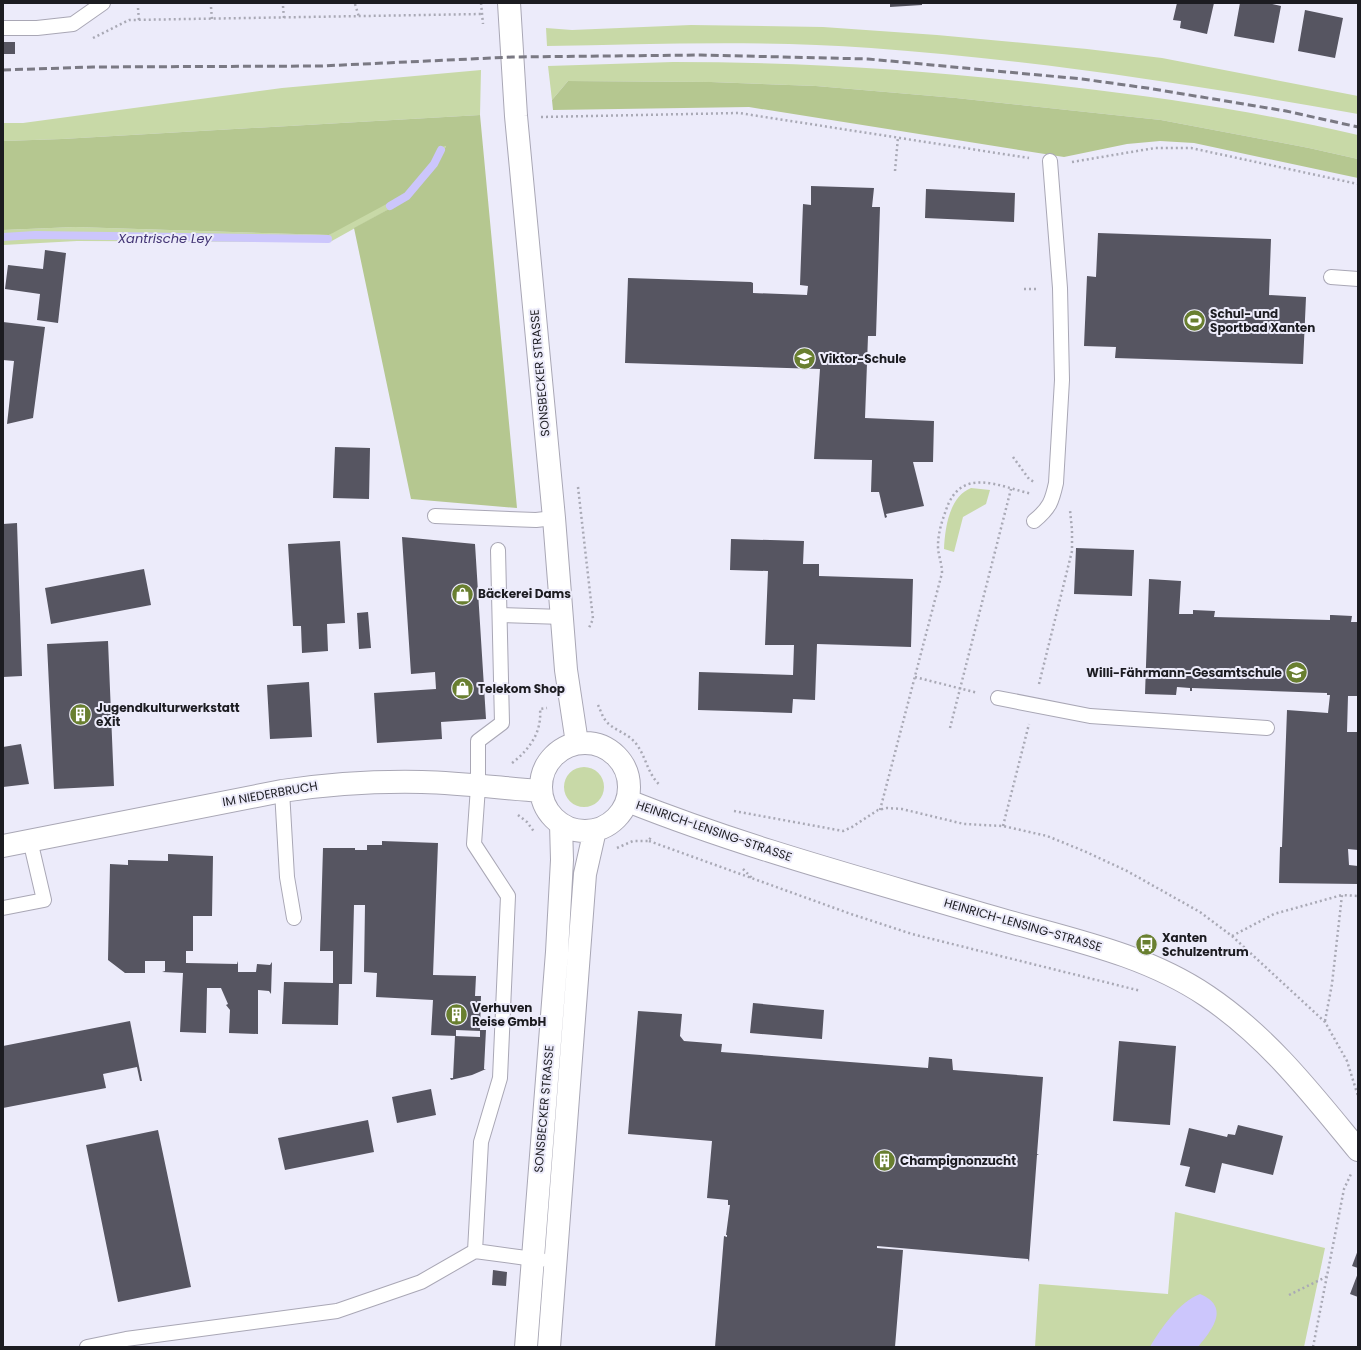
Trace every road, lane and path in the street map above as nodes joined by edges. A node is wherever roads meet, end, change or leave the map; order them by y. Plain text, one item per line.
1 (103, 3) edge
2 (509, 3) edge
3 (355, 4) dead end
4 (283, 6) dead end
5 (210, 7) dead end
6 (138, 8) dead end
7 (482, 14) dead end
8 (359, 16) junction
9 (284, 18) junction
10 (212, 19) junction
11 (139, 20) junction
12 (3, 28) edge
13 (86, 38) dead end
14 (537, 117) dead end
15 (898, 137) junction
16 (1050, 161) junction
17 (894, 171) dead end
18 (1358, 184) edge
19 (1331, 277) dead end
20 (1358, 279) edge
21 (1013, 456) dead end
22 (1011, 489) junction
23 (1053, 495) junction
24 (435, 516) dead end
25 (554, 518) junction
26 (1034, 520) dead end
27 (498, 550) dead end
28 (500, 615) junction
29 (563, 617) junction
30 (915, 677) junction
31 (960, 689) junction
32 (998, 698) joint
33 (1034, 705) junction
34 (572, 706) junction
35 (950, 728) dead end
36 (1267, 728) dead end
37 (577, 743) junction
38 (478, 787) junction
39 (504, 789) junction
40 (282, 791) junction
41 (541, 791) junction
42 (628, 801) junction
43 (880, 810) junction
44 (738, 812) dead end
45 (660, 814) junction
46 (561, 824) junction
47 (1003, 826) junction
48 (595, 830) junction
49 (537, 837) dead end
50 (30, 840) junction
51 (649, 841) junction
52 (3, 846) edge
53 (615, 850) dead end
54 (1342, 895) junction
55 (1358, 896) edge
56 (3, 908) edge
57 (294, 918) dead end
58 (1232, 936) junction
59 (1142, 992) dead end
60 (1325, 1022) junction
61 (1358, 1096) edge
62 (1356, 1160) edge
63 (475, 1251) junction
64 (531, 1260) junction
65 (556, 1261) junction
66 (1328, 1276) junction
67 (1289, 1295) dead end
68 (87, 1347) edge
69 (526, 1347) edge
70 (549, 1347) edge
71 (1313, 1347) edge

1 - 12 lane
2 - 25 street, SONSBECKER STRASSE
3 - 8 path
4 - 9 path
5 - 10 path
6 - 11 path
7 - 8 path
8 - 9 path
9 - 10 path
10 - 11 path
11 - 13 path
14 - 15 path
15 - 16 path
15 - 17 path
16 - 18 path
16 - 23 lane
19 - 20 lane
21 - 23 path
22 - 23 path
22 - 30 path
22 - 31 path
23 - 26 lane
23 - 33 path
24 - 25 lane
25 - 29 street, SONSBECKER STRASSE
27 - 28 lane
28 - 29 lane
28 - 38 lane
29 - 34 street, SONSBECKER STRASSE
30 - 31 path
30 - 43 path
31 - 32 path
31 - 35 path
32 - 33 lane
33 - 36 lane
33 - 47 path
34 - 37 street, SONSBECKER STRASSE
34 - 39 path
34 - 45 path
37 - 41 street
37 - 42 street
38 - 39 street, IM NIEDERBRUCH
38 - 40 street, IM NIEDERBRUCH
38 - 63 lane
39 - 41 street, IM NIEDERBRUCH
39 - 49 path
40 - 50 street, IM NIEDERBRUCH
40 - 57 lane
41 - 46 street
42 - 45 street, HEINRICH-LENSING-STRASSE
42 - 48 street
43 - 44 path
43 - 47 path
45 - 51 path
45 - 62 street, HEINRICH-LENSING-STRASSE
46 - 48 street
46 - 64 street, SONSBECKER STRASSE
47 - 58 path
48 - 65 street, SONSBECKER STRASSE
50 - 52 street, IM NIEDERBRUCH
50 - 56 lane
51 - 53 path
51 - 59 path
54 - 55 path
54 - 58 path
54 - 60 path
58 - 60 path
60 - 61 path
62 - 66 path
63 - 64 lane
63 - 68 lane
64 - 65 lane
64 - 69 street, SONSBECKER STRASSE
65 - 70 street, SONSBECKER STRASSE
66 - 67 path
66 - 71 path

